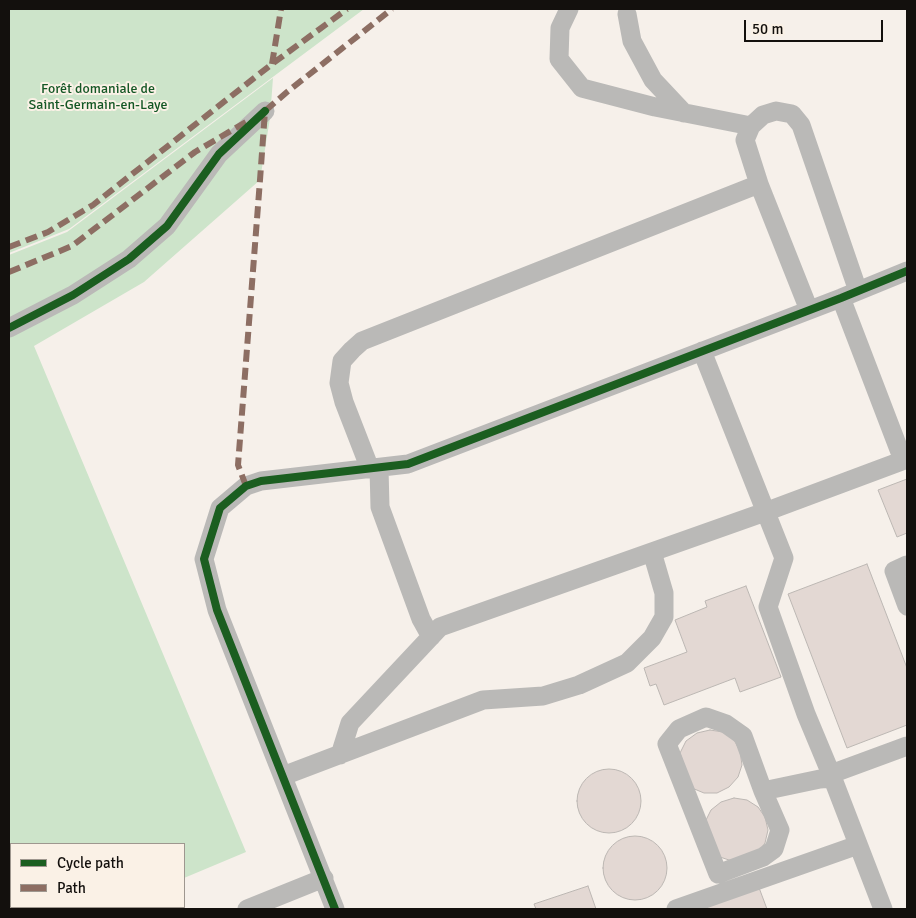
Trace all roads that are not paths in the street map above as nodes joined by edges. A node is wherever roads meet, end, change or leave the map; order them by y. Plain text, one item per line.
1 (569, 9) edge
2 (627, 14) dead end
3 (265, 112) dead end
4 (684, 113) junction
5 (751, 126) junction
6 (759, 184) junction
7 (907, 271) edge
8 (850, 295) junction
9 (809, 310) junction
10 (9, 328) edge
11 (702, 351) junction
12 (905, 459) edge
13 (374, 468) junction
14 (765, 512) junction
15 (652, 552) junction
16 (907, 565) edge
17 (907, 606) edge
18 (431, 637) junction
19 (907, 746) edge
20 (340, 755) junction
21 (283, 776) junction
22 (832, 776) junction
23 (763, 791) junction
24 (858, 845) junction
25 (324, 878) junction
26 (247, 909) edge
27 (336, 909) edge
28 (676, 909) edge
29 (882, 909) edge

1 - 4 street
2 - 4 street
3 - 10 street
4 - 5 street
5 - 6 street
5 - 8 street
6 - 9 street
6 - 13 street
7 - 8 street
8 - 9 street
8 - 12 street
9 - 11 street
11 - 13 street
11 - 14 street
12 - 14 street
13 - 18 street
13 - 21 street
14 - 15 street
14 - 22 street
15 - 18 street
15 - 20 street
16 - 17 street
18 - 20 street
19 - 22 street
20 - 21 street
21 - 25 street
22 - 23 street
22 - 24 street
23 - 23 street
24 - 28 street
24 - 29 street
25 - 26 street
25 - 27 street

